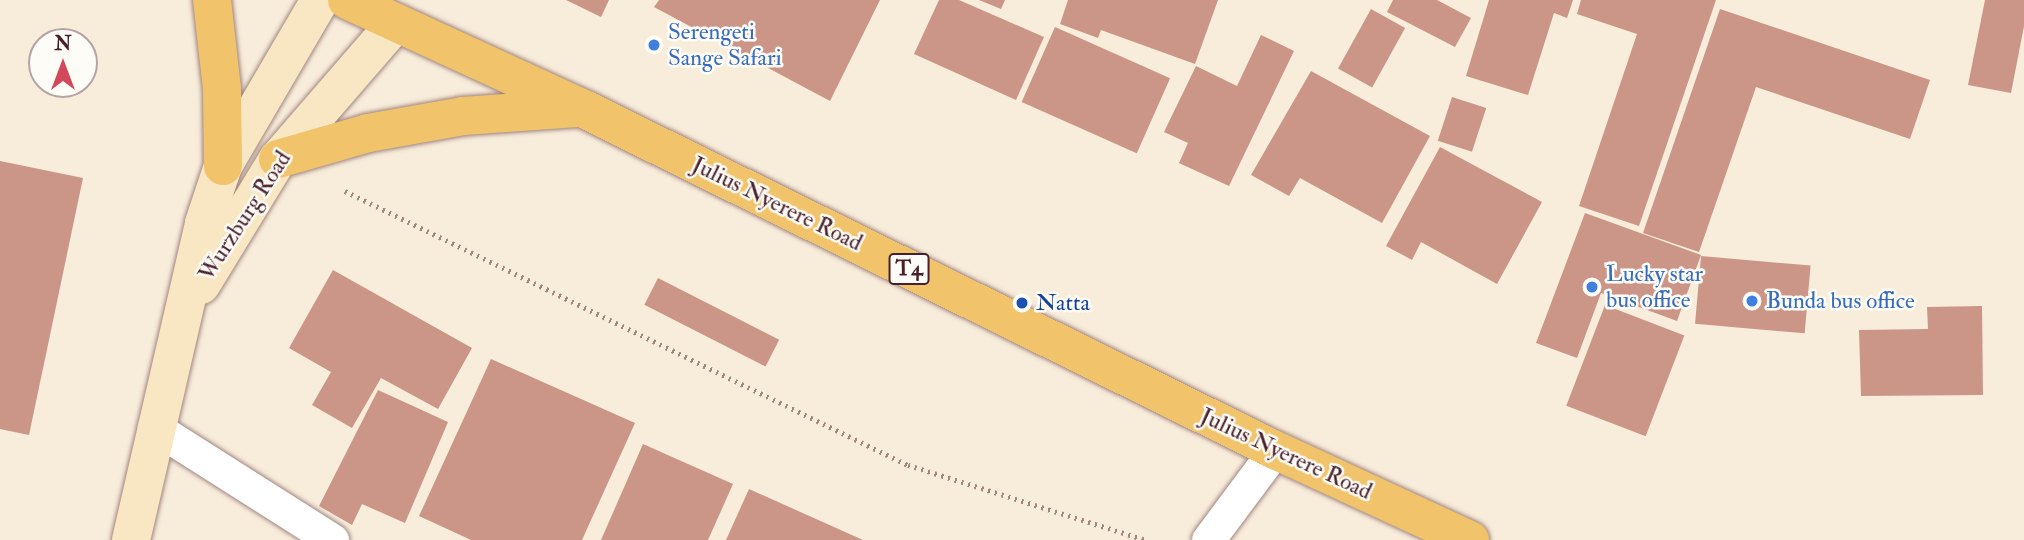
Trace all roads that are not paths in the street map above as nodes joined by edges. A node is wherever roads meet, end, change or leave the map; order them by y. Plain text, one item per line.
1 (212, 0) edge
2 (320, 0) edge
3 (347, 0) edge
4 (396, 23) junction
5 (582, 108) junction
6 (278, 159) junction
7 (223, 166) junction
8 (182, 317) junction
9 (154, 427) junction
10 (1276, 450) junction
11 (131, 540) edge
12 (332, 540) edge
13 (1208, 540) edge
14 (1470, 540) edge

1 - 7 highway
2 - 7 main road, Wurzburg Road
3 - 4 highway, Julius Nyerere Road / T4
4 - 5 highway, Julius Nyerere Road / T4
4 - 6 main road, Wurzburg Road
5 - 6 highway
5 - 10 highway, Julius Nyerere Road / T4
6 - 8 main road, Wurzburg Road
7 - 8 main road, Wurzburg Road
8 - 9 main road, Wurzburg Road
9 - 11 main road, Wurzburg Road
9 - 12 lane
10 - 13 lane
10 - 14 highway, Julius Nyerere Road / T4

